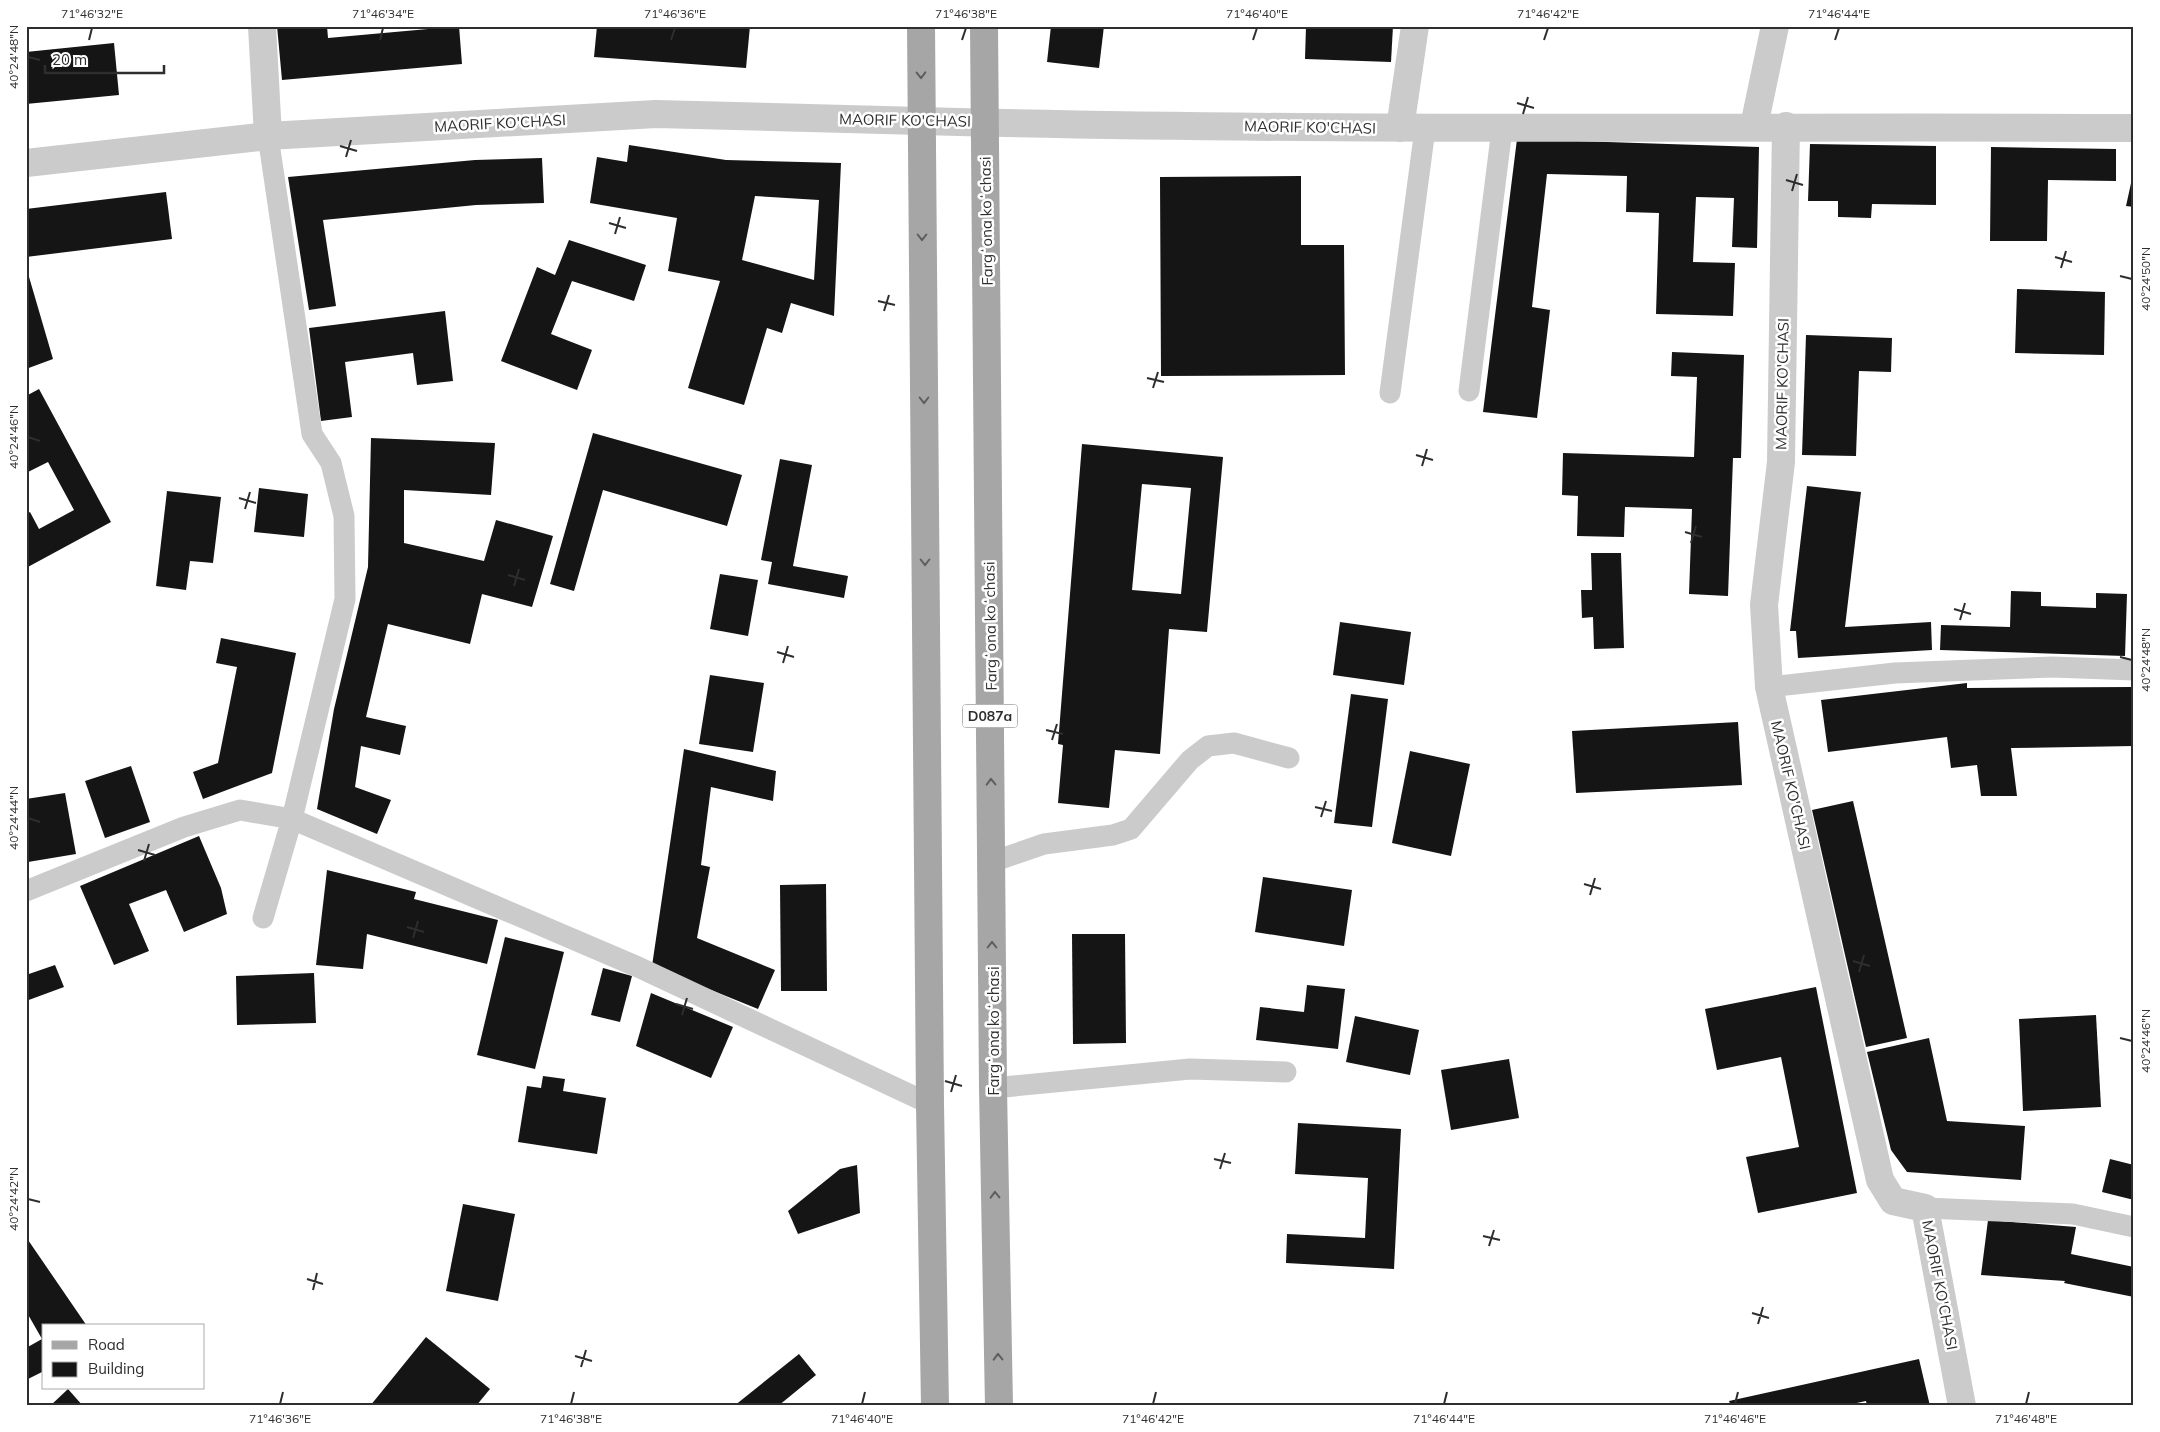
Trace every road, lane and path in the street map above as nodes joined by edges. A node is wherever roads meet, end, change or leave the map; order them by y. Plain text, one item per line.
1 (262, 26) edge
2 (920, 26) edge
3 (984, 26) edge
4 (1415, 26) edge
5 (1775, 26) edge
6 (922, 121) junction
7 (985, 122) junction
8 (1754, 126) junction
9 (1786, 126) junction
10 (1412, 128) junction
11 (2134, 128) edge
12 (1502, 129) junction
13 (268, 136) junction
14 (26, 164) edge
15 (1469, 391) dead end
16 (1390, 393) dead end
17 (2134, 670) edge
18 (1769, 686) junction
19 (1289, 758) dead end
20 (292, 819) junction
21 (992, 862) junction
22 (26, 892) edge
23 (263, 918) dead end
24 (1286, 1072) dead end
25 (993, 1088) junction
26 (930, 1104) junction
27 (1925, 1208) junction
28 (2134, 1227) edge
29 (935, 1406) edge
30 (999, 1406) edge
31 (1962, 1406) edge

1 - 13 street
2 -> 6 main road
3 - 7 main road, Fargʻona koʻchasi / D087a
4 - 10 street
5 - 8 street
6 - 7 street, MAORIF KO'CHASI
6 - 13 street, MAORIF KO'CHASI
6 -> 26 main road
7 - 10 street, MAORIF KO'CHASI
21 -> 7 main road, Fargʻona koʻchasi / D087a
8 - 9 street, MAORIF KO'CHASI
8 - 12 street, MAORIF KO'CHASI
9 - 11 street, MAORIF KO'CHASI
9 - 18 street, MAORIF KO'CHASI
10 - 12 street, MAORIF KO'CHASI
10 - 16 lane
12 - 15 lane
13 - 14 street, MAORIF KO'CHASI
13 - 20 lane
17 - 18 lane
18 - 27 street, MAORIF KO'CHASI
19 - 21 lane
20 - 22 lane
20 - 23 lane
20 - 26 lane
25 -> 21 main road, Fargʻona koʻchasi / D087a
24 - 25 lane
30 -> 25 main road, Fargʻona koʻchasi / D087a
26 - 29 main road
27 - 28 lane
27 - 31 street, MAORIF KO'CHASI

